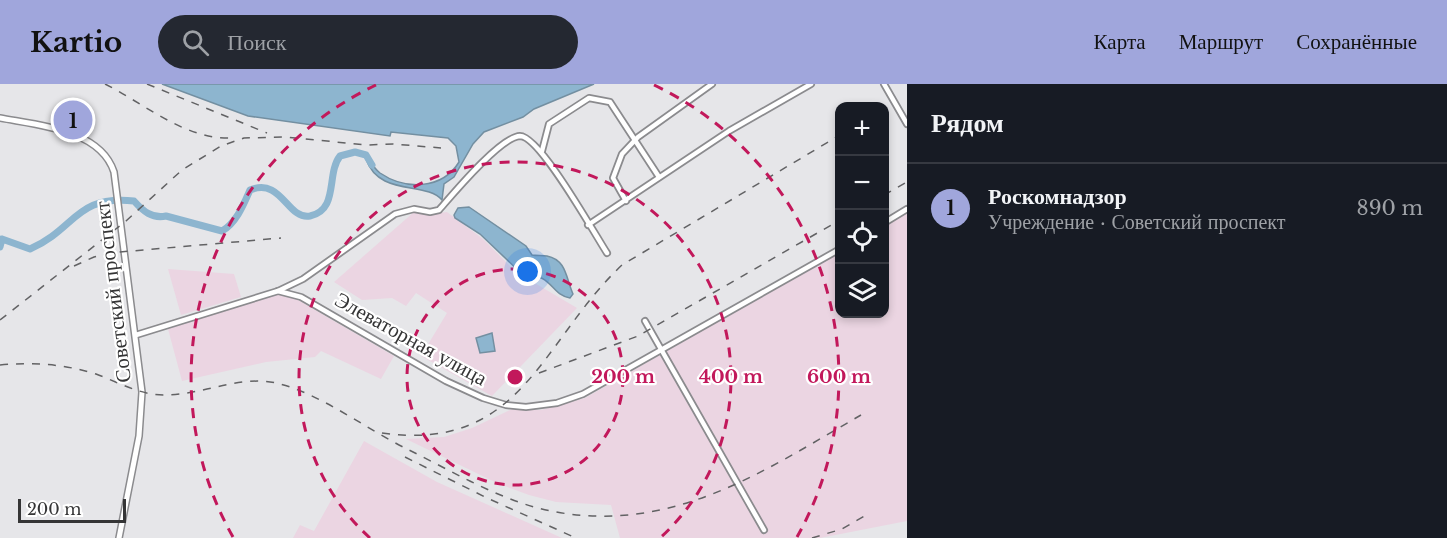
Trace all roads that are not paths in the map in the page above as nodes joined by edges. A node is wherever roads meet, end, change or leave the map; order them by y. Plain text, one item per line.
1 (712, 84) edge
2 (811, 84) edge
3 (884, 84) edge
4 (0, 118) edge
5 (907, 124) edge
6 (635, 140) junction
7 (542, 151) junction
8 (659, 177) junction
9 (627, 201) junction
10 (907, 209) edge
11 (889, 220) edge
12 (588, 225) junction
13 (835, 252) edge
14 (607, 253) dead end
15 (278, 291) junction
16 (645, 321) dead end
17 (136, 335) junction
18 (661, 350) junction
19 (764, 530) dead end
20 (119, 538) edge

1 - 6 street
2 - 8 street
3 - 5 street
4 - 17 street, Советский проспект
6 - 7 street
6 - 8 street
6 - 9 street
7 - 12 street
7 - 15 street
8 - 9 street
9 - 12 street
10 - 11 street
12 - 14 street
13 - 18 street, Элеваторная улица
15 - 17 street
15 - 18 street, Элеваторная улица
16 - 18 street
17 - 20 street, Советский проспект
18 - 19 street

